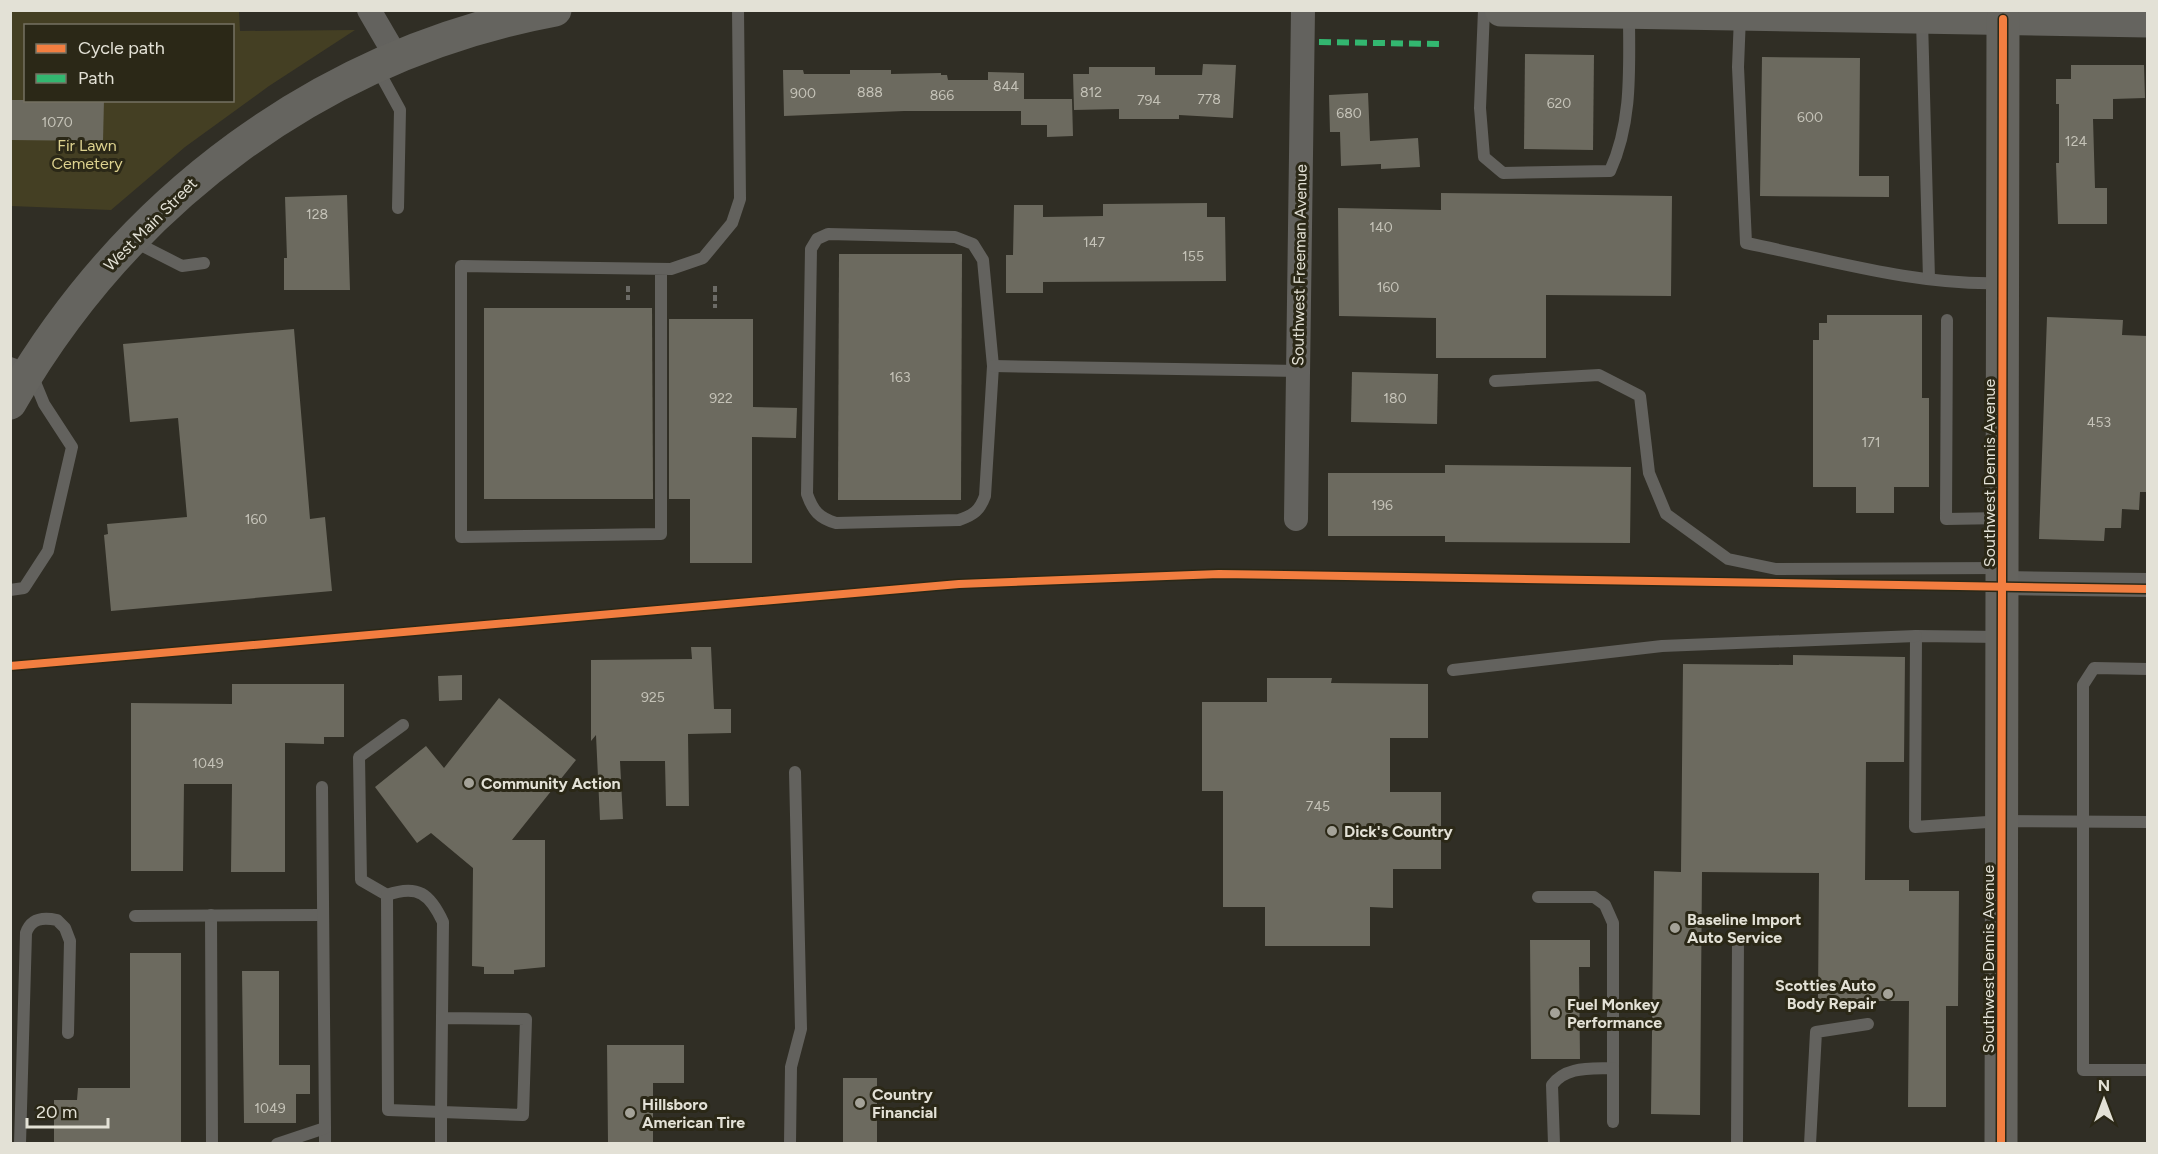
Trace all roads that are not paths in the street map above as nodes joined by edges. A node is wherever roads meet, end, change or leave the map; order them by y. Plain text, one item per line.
1 (369, 10) edge
2 (555, 10) edge
3 (738, 10) edge
4 (1303, 10) edge
5 (1484, 10) edge
6 (1501, 10) edge
7 (1672, 12) edge
8 (1629, 13) junction
9 (1847, 13) edge
10 (1740, 15) junction
11 (2018, 16) edge
12 (1922, 18) junction
13 (476, 20) edge
14 (2148, 21) edge
15 (387, 63) junction
16 (398, 208) dead end
17 (131, 240) junction
18 (204, 263) dead end
19 (661, 269) junction
20 (1929, 279) junction
21 (2003, 283) junction
22 (1947, 320) dead end
23 (20, 366) edge
24 (993, 366) junction
25 (1298, 371) junction
26 (1494, 381) dead end
27 (10, 403) edge
28 (2003, 518) junction
29 (1296, 519) dead end
30 (2002, 575) junction
31 (2148, 585) edge
32 (10, 590) edge
33 (1916, 636) junction
34 (2002, 637) junction
35 (2148, 669) edge
36 (1453, 670) dead end
37 (403, 725) dead end
38 (795, 772) dead end
39 (322, 787) dead end
40 (2002, 821) junction
41 (2084, 822) junction
42 (2148, 822) edge
43 (387, 895) junction
44 (1538, 897) dead end
45 (211, 915) junction
46 (323, 915) junction
47 (135, 916) dead end
48 (1738, 940) dead end
49 (442, 1018) junction
50 (1868, 1024) dead end
51 (68, 1033) dead end
52 (1612, 1068) junction
53 (2148, 1070) edge
54 (441, 1113) junction
55 (1613, 1122) dead end
56 (325, 1128) junction
57 (20, 1143) edge
58 (212, 1143) edge
59 (277, 1143) edge
60 (325, 1143) edge
61 (441, 1143) edge
62 (790, 1143) edge
63 (1554, 1143) edge
64 (1737, 1143) edge
65 (1810, 1143) edge
66 (2001, 1143) edge

1 - 15 street
2 - 13 street, West Main Street
3 - 19 lane
4 - 25 street, Southwest Freeman Avenue
5 - 8 lane
6 - 8 street
7 - 8 street
7 - 10 street
9 - 10 street
9 - 12 street
10 - 20 lane
11 - 12 street
11 - 14 street
11 - 21 street, Southwest Dennis Avenue
12 - 20 lane
13 - 15 street, West Main Street
15 - 16 lane
15 - 17 street, West Main Street
17 - 18 lane
17 - 23 street, West Main Street
19 - 19 lane
20 - 21 lane
21 - 28 street, Southwest Dennis Avenue
22 - 28 lane
23 - 27 street, West Main Street
23 - 32 lane
24 - 24 lane
24 - 25 lane
25 - 29 street, Southwest Freeman Avenue
26 - 30 lane
28 - 30 street, Southwest Dennis Avenue
30 - 31 street
30 - 34 street, Southwest Dennis Avenue
33 - 34 lane
33 - 36 lane
33 - 40 lane
34 - 40 street, Southwest Dennis Avenue
35 - 41 lane
37 - 43 lane
38 - 62 lane
39 - 46 lane
40 - 41 lane
40 - 66 street, Southwest Dennis Avenue
41 - 42 lane
41 - 53 lane
43 - 49 lane
43 - 54 lane
44 - 52 lane
45 - 46 lane
45 - 47 lane
45 - 58 lane
46 - 56 lane
48 - 64 lane
49 - 54 lane
49 - 54 lane
50 - 65 lane
51 - 57 lane
52 - 55 lane
52 - 63 lane
54 - 61 lane
56 - 59 lane
56 - 60 lane

